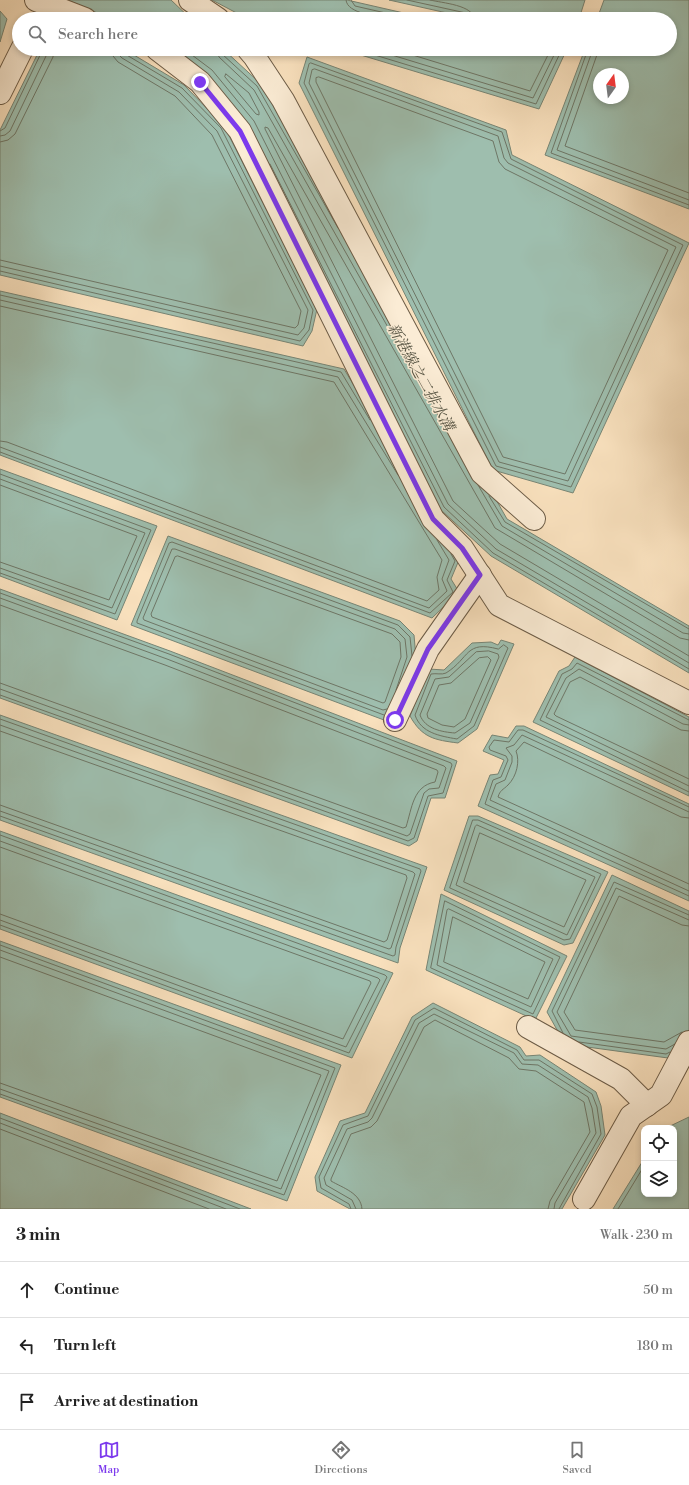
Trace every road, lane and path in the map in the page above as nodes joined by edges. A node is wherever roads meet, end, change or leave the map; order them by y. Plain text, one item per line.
1 (190, 0) edge
2 (40, 7) edge
3 (59, 12) edge
4 (208, 12) edge
5 (18, 56) edge
6 (166, 56) edge
7 (254, 56) edge
8 (0, 92) edge
9 (534, 519) dead end
10 (480, 575) junction
11 (689, 703) edge
12 (395, 720) dead end
13 (528, 1027) dead end
14 (689, 1042) edge
15 (647, 1105) junction
16 (584, 1199) dead end

1 - 4 lane
2 - 3 lane
5 - 8 lane
6 - 10 lane
7 - 9 lane
10 - 11 lane
10 - 12 lane
13 - 15 lane
14 - 15 lane
15 - 16 lane

